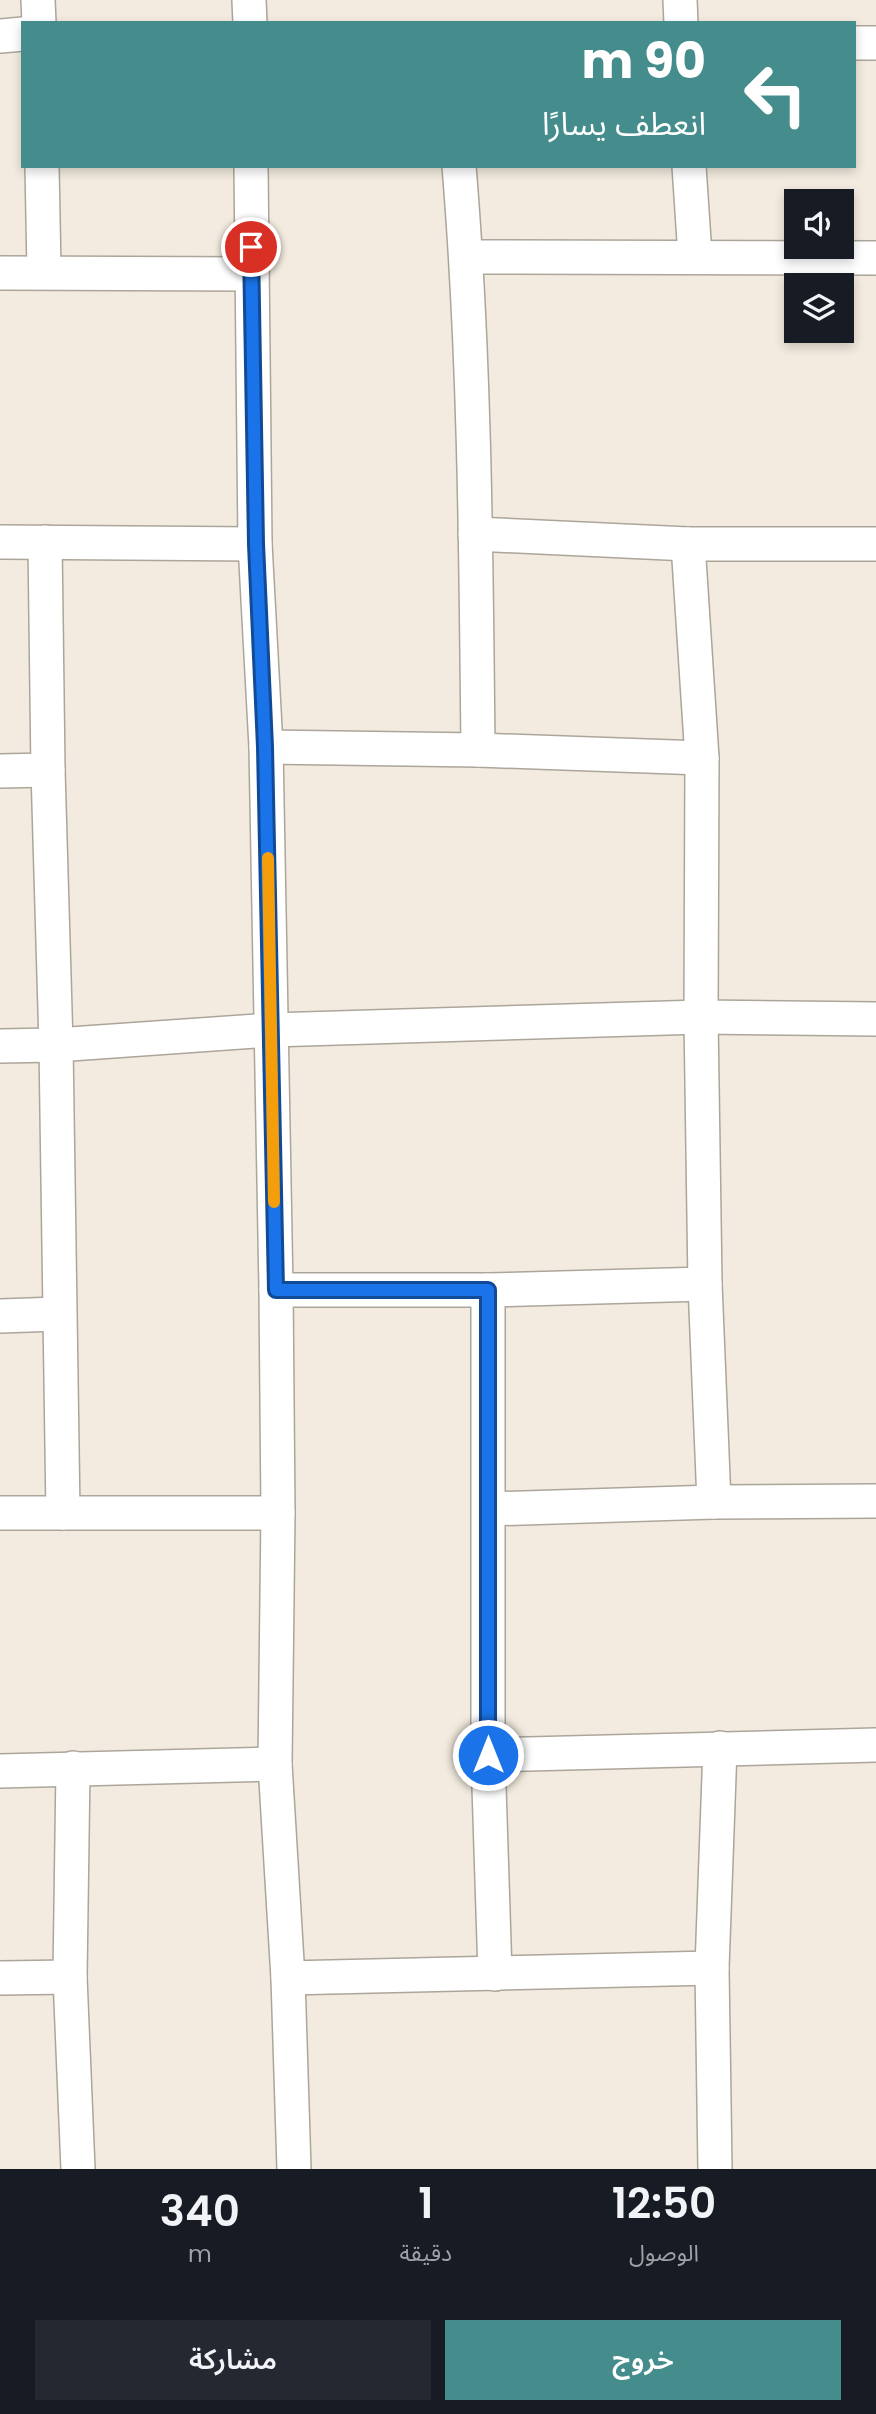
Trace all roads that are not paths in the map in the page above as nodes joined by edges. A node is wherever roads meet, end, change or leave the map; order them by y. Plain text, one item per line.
1 (38, 0) edge
2 (249, 0) edge
3 (680, 0) edge
4 (39, 21) edge
5 (250, 21) edge
6 (681, 21) edge
7 (21, 34) edge
8 (0, 36) edge
9 (856, 43) edge
10 (876, 43) edge
11 (42, 168) edge
12 (251, 168) edge
13 (459, 168) edge
14 (689, 168) edge
15 (695, 256) junction
16 (466, 257) junction
17 (876, 258) edge
18 (44, 271) junction
19 (0, 273) edge
20 (252, 274) junction
21 (475, 534) junction
22 (0, 542) edge
23 (45, 542) junction
24 (256, 544) junction
25 (688, 544) junction
26 (876, 544) edge
27 (265, 747) junction
28 (478, 750) junction
29 (702, 758) junction
30 (48, 770) junction
31 (0, 771) edge
32 (701, 1017) junction
33 (876, 1019) edge
34 (271, 1030) junction
35 (56, 1045) junction
36 (0, 1046) edge
37 (705, 1284) junction
38 (276, 1290) junction
39 (488, 1290) junction
40 (58, 1314) junction
41 (0, 1316) edge
42 (876, 1501) edge
43 (714, 1502) junction
44 (489, 1509) junction
45 (0, 1513) edge
46 (62, 1513) junction
47 (278, 1513) junction
48 (876, 1745) edge
49 (720, 1748) junction
50 (488, 1755) junction
51 (275, 1764) junction
52 (73, 1768) junction
53 (0, 1771) edge
54 (712, 1968) junction
55 (495, 1974) junction
56 (70, 1977) junction
57 (0, 1978) edge
58 (288, 1978) junction
59 (78, 2169) edge
60 (294, 2169) edge
61 (715, 2169) edge

1 - 4 street
2 - 5 street
3 - 6 street
7 - 8 street
9 - 10 street
11 - 18 street
12 - 20 street
13 - 16 street
14 - 15 street
15 - 16 street
15 - 17 street
16 - 21 street
18 - 19 street
18 - 20 street
20 - 24 street
21 - 25 street
21 - 28 street
22 - 23 street
23 - 24 street
23 - 30 street
24 - 27 street
25 - 26 street
25 - 29 street
27 - 28 street
27 - 34 street
28 - 29 street
29 - 32 street
30 - 31 street
30 - 35 street
32 - 33 street
32 - 34 street
32 - 37 street
34 - 35 street
34 - 38 street
35 - 36 street
35 - 40 street
37 - 39 street
37 - 43 street
38 - 39 street
38 - 47 street
39 - 44 street
40 - 41 street
40 - 46 street
42 - 43 street
43 - 44 street
44 - 50 street
45 - 46 street
46 - 47 street
47 - 51 street
48 - 49 street
49 - 50 street
49 - 54 street
50 - 55 street
51 - 52 street
51 - 58 street
52 - 53 street
52 - 56 street
54 - 55 street
54 - 61 street
55 - 58 street
56 - 57 street
56 - 59 street
58 - 60 street

